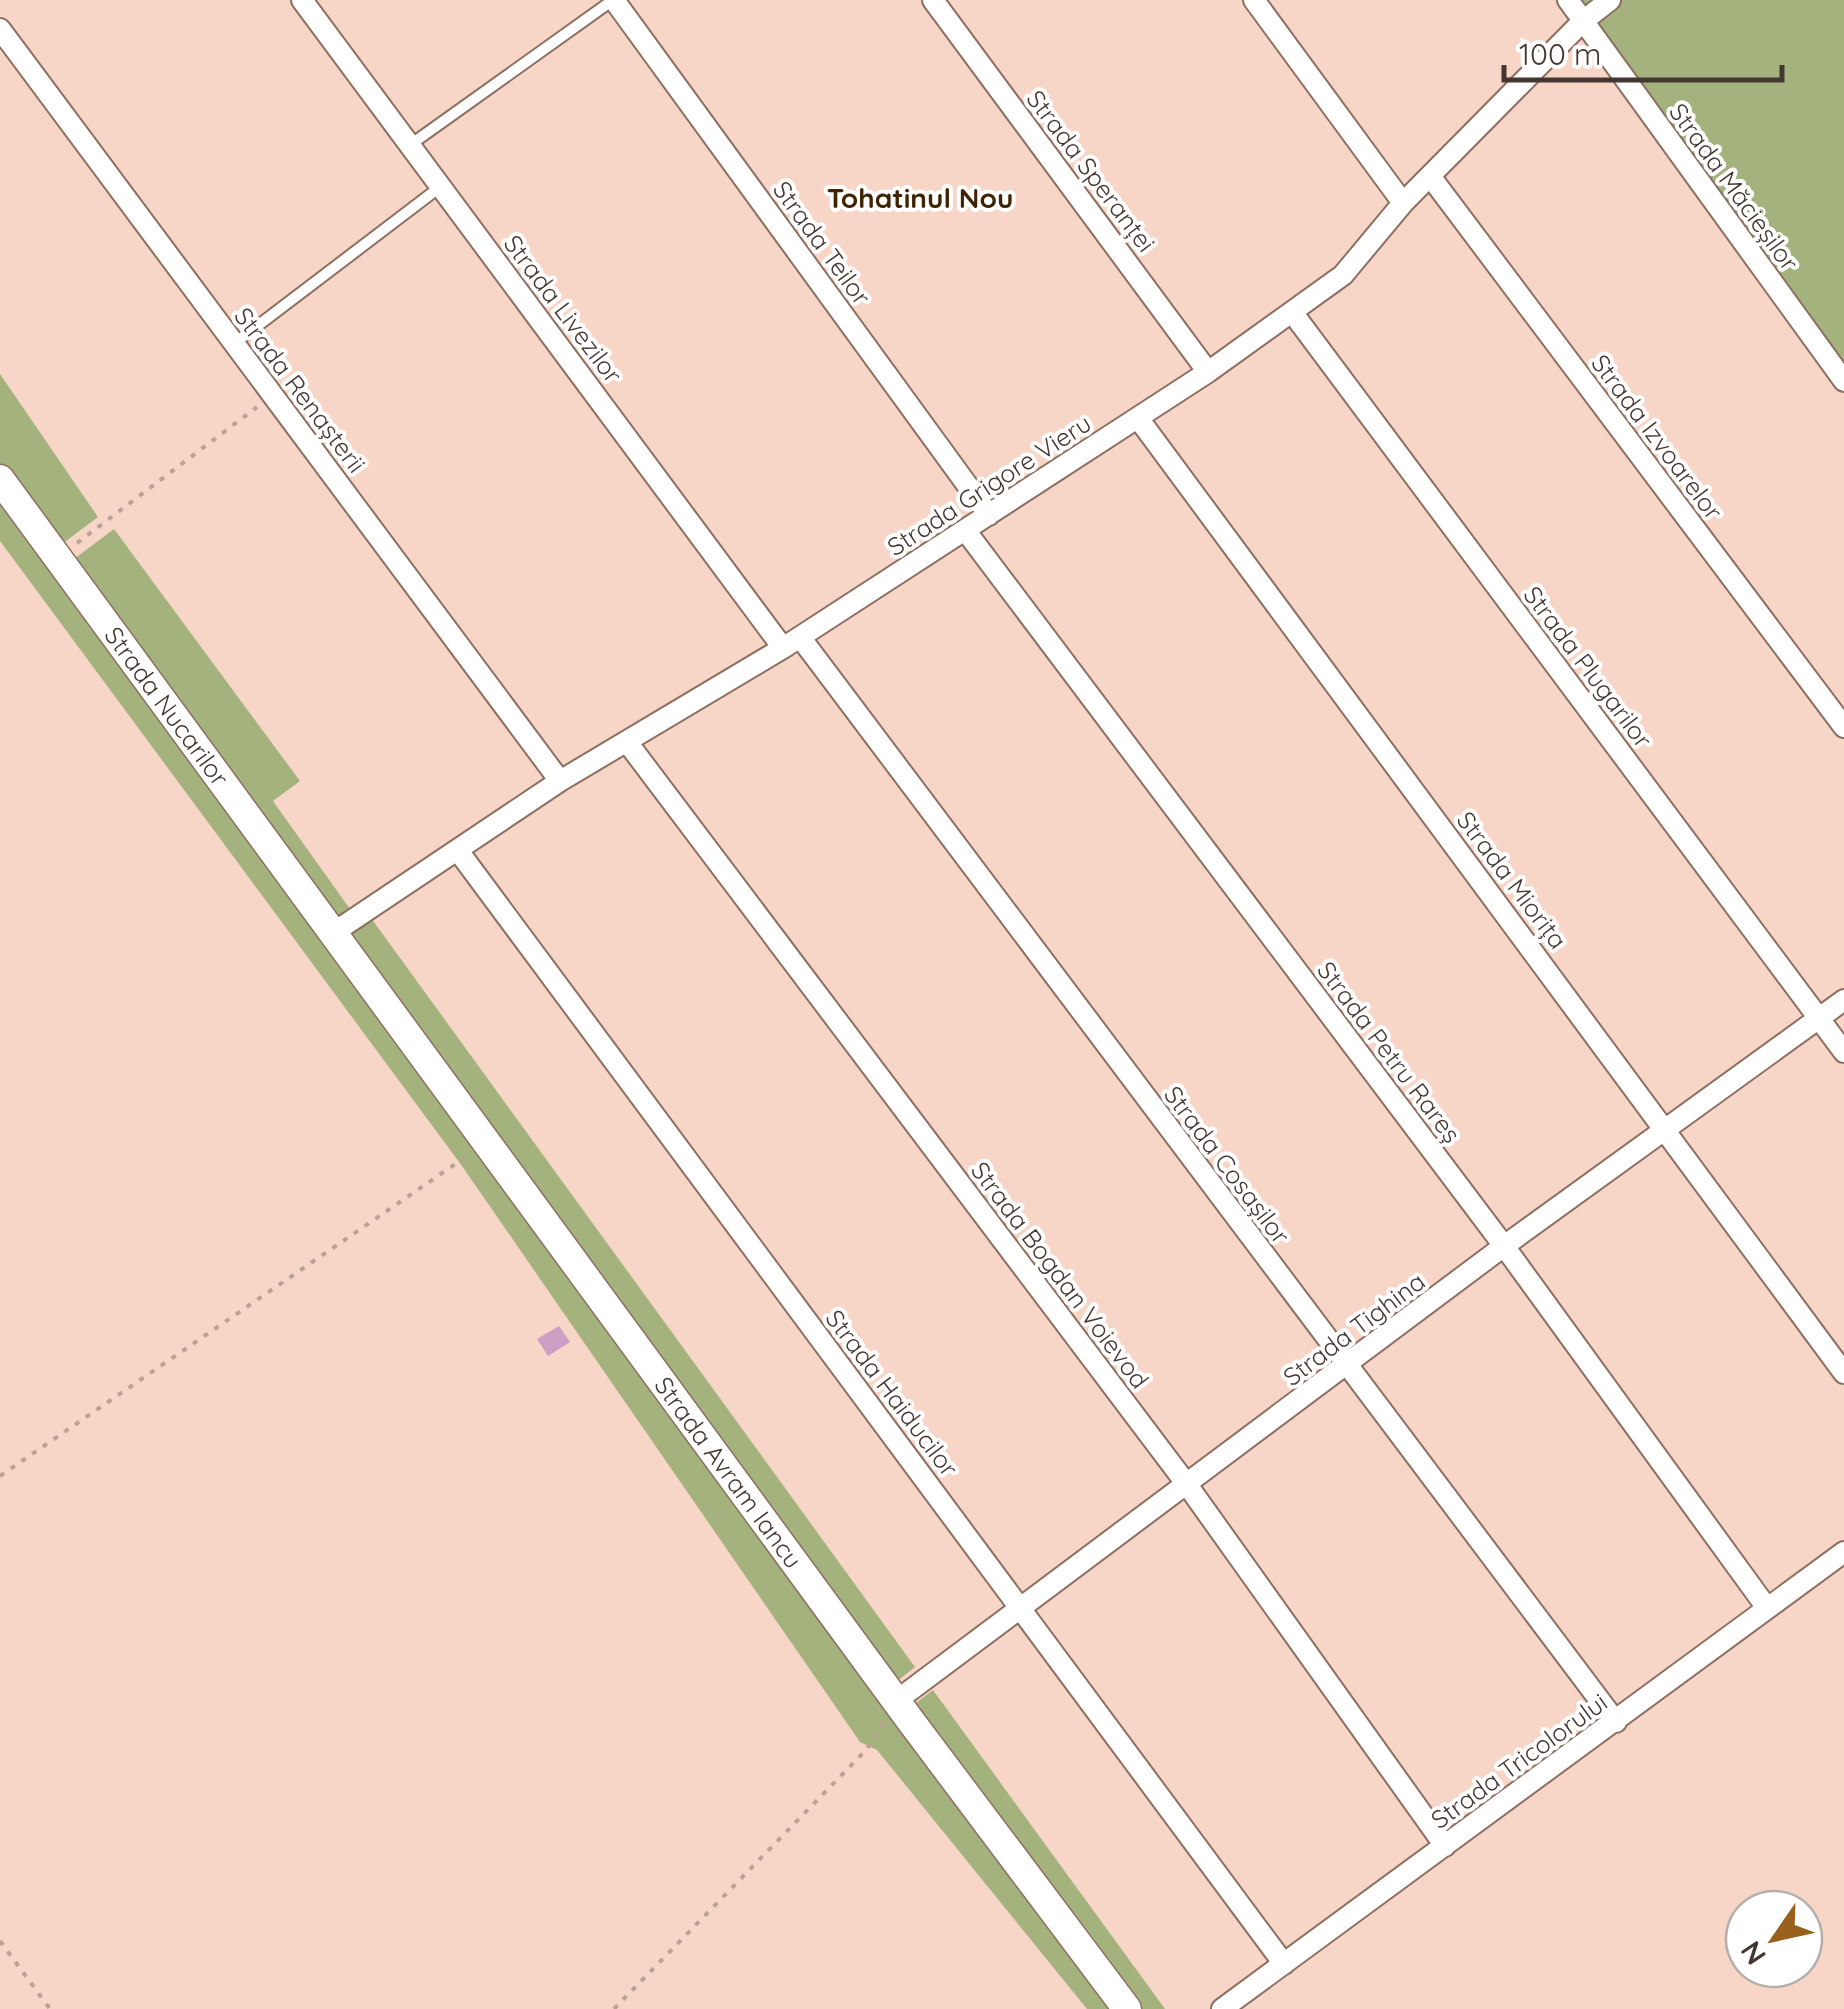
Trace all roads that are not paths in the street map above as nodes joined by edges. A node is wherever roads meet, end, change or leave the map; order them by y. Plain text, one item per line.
1 (302, 0) edge
2 (614, 0) edge
3 (933, 0) edge
4 (1254, 0) edge
5 (1568, 0) edge
6 (1610, 0) edge
7 (1583, 21) junction
8 (0, 30) edge
9 (410, 145) junction
10 (1430, 176) junction
11 (441, 187) junction
12 (1404, 203) junction
13 (1292, 312) junction
14 (234, 344) junction
15 (1208, 372) junction
16 (1844, 382) edge
17 (1138, 418) junction
18 (0, 479) edge
19 (989, 515) junction
20 (964, 530) junction
21 (792, 642) junction
22 (1844, 728) edge
23 (627, 742) junction
24 (560, 781) junction
25 (460, 852) junction
26 (334, 934) junction
27 (1844, 1000) edge
28 (1819, 1018) junction
29 (1844, 1052) edge
30 (1667, 1129) junction
31 (1504, 1246) junction
32 (1346, 1366) junction
33 (1844, 1372) edge
34 (1188, 1486) junction
35 (1844, 1552) edge
36 (1020, 1608) junction
37 (1767, 1608) junction
38 (896, 1701) junction
39 (1616, 1722) junction
40 (1445, 1846) junction
41 (1284, 1964) junction
42 (1127, 2009) edge
43 (1222, 2009) edge

1 - 9 street, Strada Livezilor
2 - 9 lane
2 - 19 street, Strada Teilor
3 - 15 street, Strada Speranței
4 - 12 street
5 - 7 street, Strada Măcieșilor
6 - 7 street, Strada Grigore Vieru
7 - 10 street, Strada Grigore Vieru
7 - 16 street, Strada Măcieșilor
8 - 14 street, Strada Renașterii
9 - 11 street, Strada Livezilor
10 - 12 street, Strada Grigore Vieru
10 - 22 street, Strada Izvoarelor
11 - 14 lane
11 - 21 street, Strada Livezilor
12 - 13 street, Strada Grigore Vieru
13 - 15 street, Strada Grigore Vieru
13 - 28 street, Strada Plugarilor
14 - 24 street, Strada Renașterii
15 - 17 street, Strada Grigore Vieru
17 - 19 street, Strada Grigore Vieru
17 - 30 street, Strada Miorița
18 - 26 street, Strada Nucarilor
19 - 20 street, Strada Grigore Vieru
20 - 21 street, Strada Grigore Vieru
20 - 31 street, Strada Petru Rareș
21 - 23 street, Strada Grigore Vieru
21 - 32 street, Strada Cosașilor
23 - 24 street, Strada Grigore Vieru
23 - 34 street, Strada Bogdan Voievod
24 - 25 street, Strada Grigore Vieru
25 - 26 street, Strada Grigore Vieru
25 - 36 street, Strada Haiducilor
26 - 38 street, Strada Avram Iancu
27 - 28 street, Strada Tighina
28 - 29 street, Strada Plugarilor
28 - 30 street, Strada Tighina
30 - 31 street, Strada Tighina
30 - 33 street, Strada Miorița
31 - 32 street, Strada Tighina
31 - 37 street, Strada Petru Rareș
32 - 34 street, Strada Tighina
32 - 39 street, Strada Cosașilor
34 - 36 street, Strada Tighina
34 - 40 street, Strada Bogdan Voievod
35 - 37 street, Strada Tricolorului
36 - 38 street, Strada Tighina
36 - 41 street, Strada Haiducilor
37 - 39 street, Strada Tricolorului
38 - 42 street, Strada Avram Iancu
39 - 40 street, Strada Tricolorului
40 - 41 street, Strada Tricolorului
41 - 43 street, Strada Tricolorului

